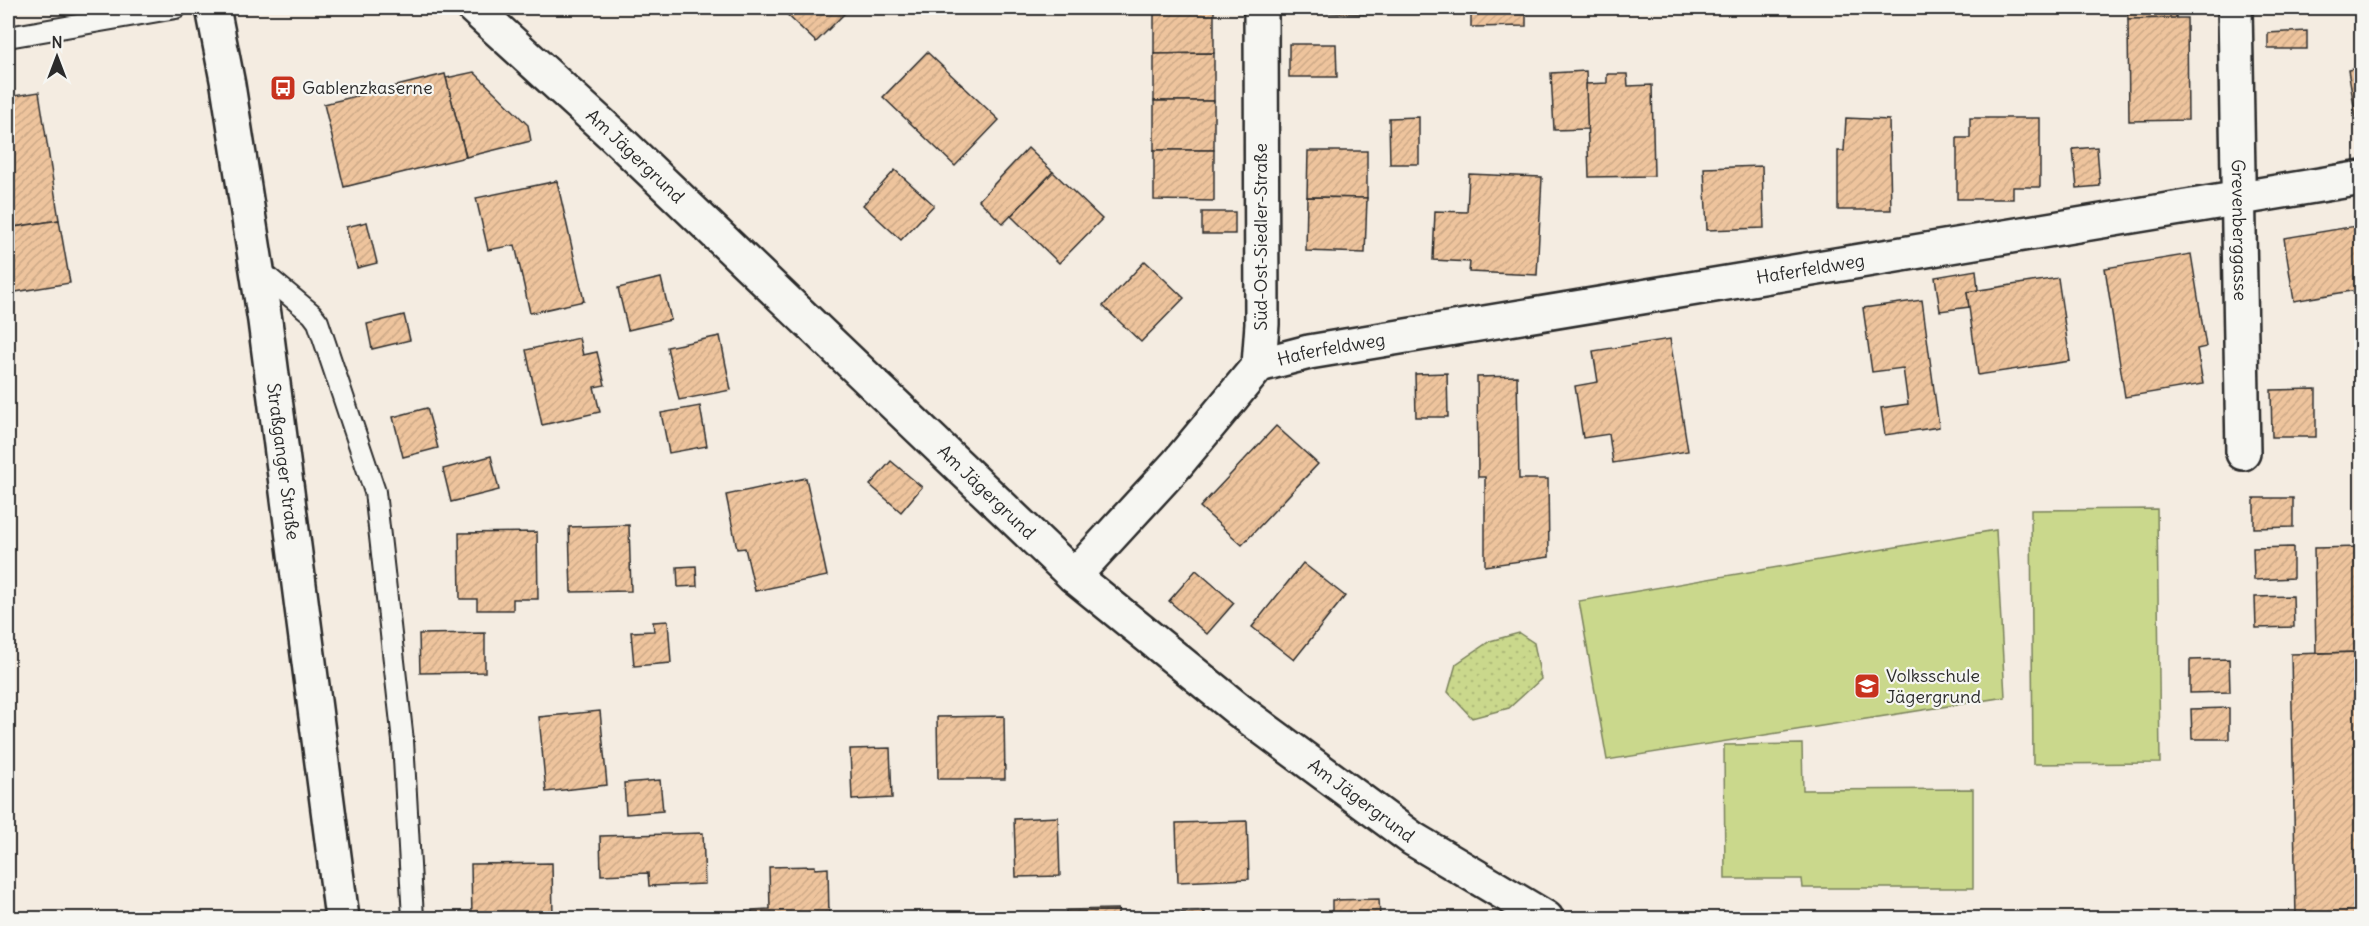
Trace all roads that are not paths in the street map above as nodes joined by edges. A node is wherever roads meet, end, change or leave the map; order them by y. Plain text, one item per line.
1 (176, 8) edge
2 (213, 8) edge
3 (1261, 8) edge
4 (2235, 8) edge
5 (477, 11) edge
6 (8, 37) edge
7 (2361, 178) edge
8 (2237, 199) junction
9 (258, 269) junction
10 (1259, 364) junction
11 (2243, 453) dead end
12 (1074, 576) junction
13 (342, 918) edge
14 (413, 918) edge
15 (1546, 918) edge

1 - 6 lane
2 - 9 street, Straßganger Straße
3 - 10 street, Süd-Ost-Siedler-Straße
4 - 8 street, Grevenberggasse
5 - 12 street, Am Jägergrund
7 - 8 street, Haferfeldweg
8 - 10 street, Haferfeldweg
8 - 11 street, Grevenberggasse
9 - 13 street, Straßganger Straße
9 - 14 lane
10 - 12 street
12 - 15 street, Am Jägergrund

